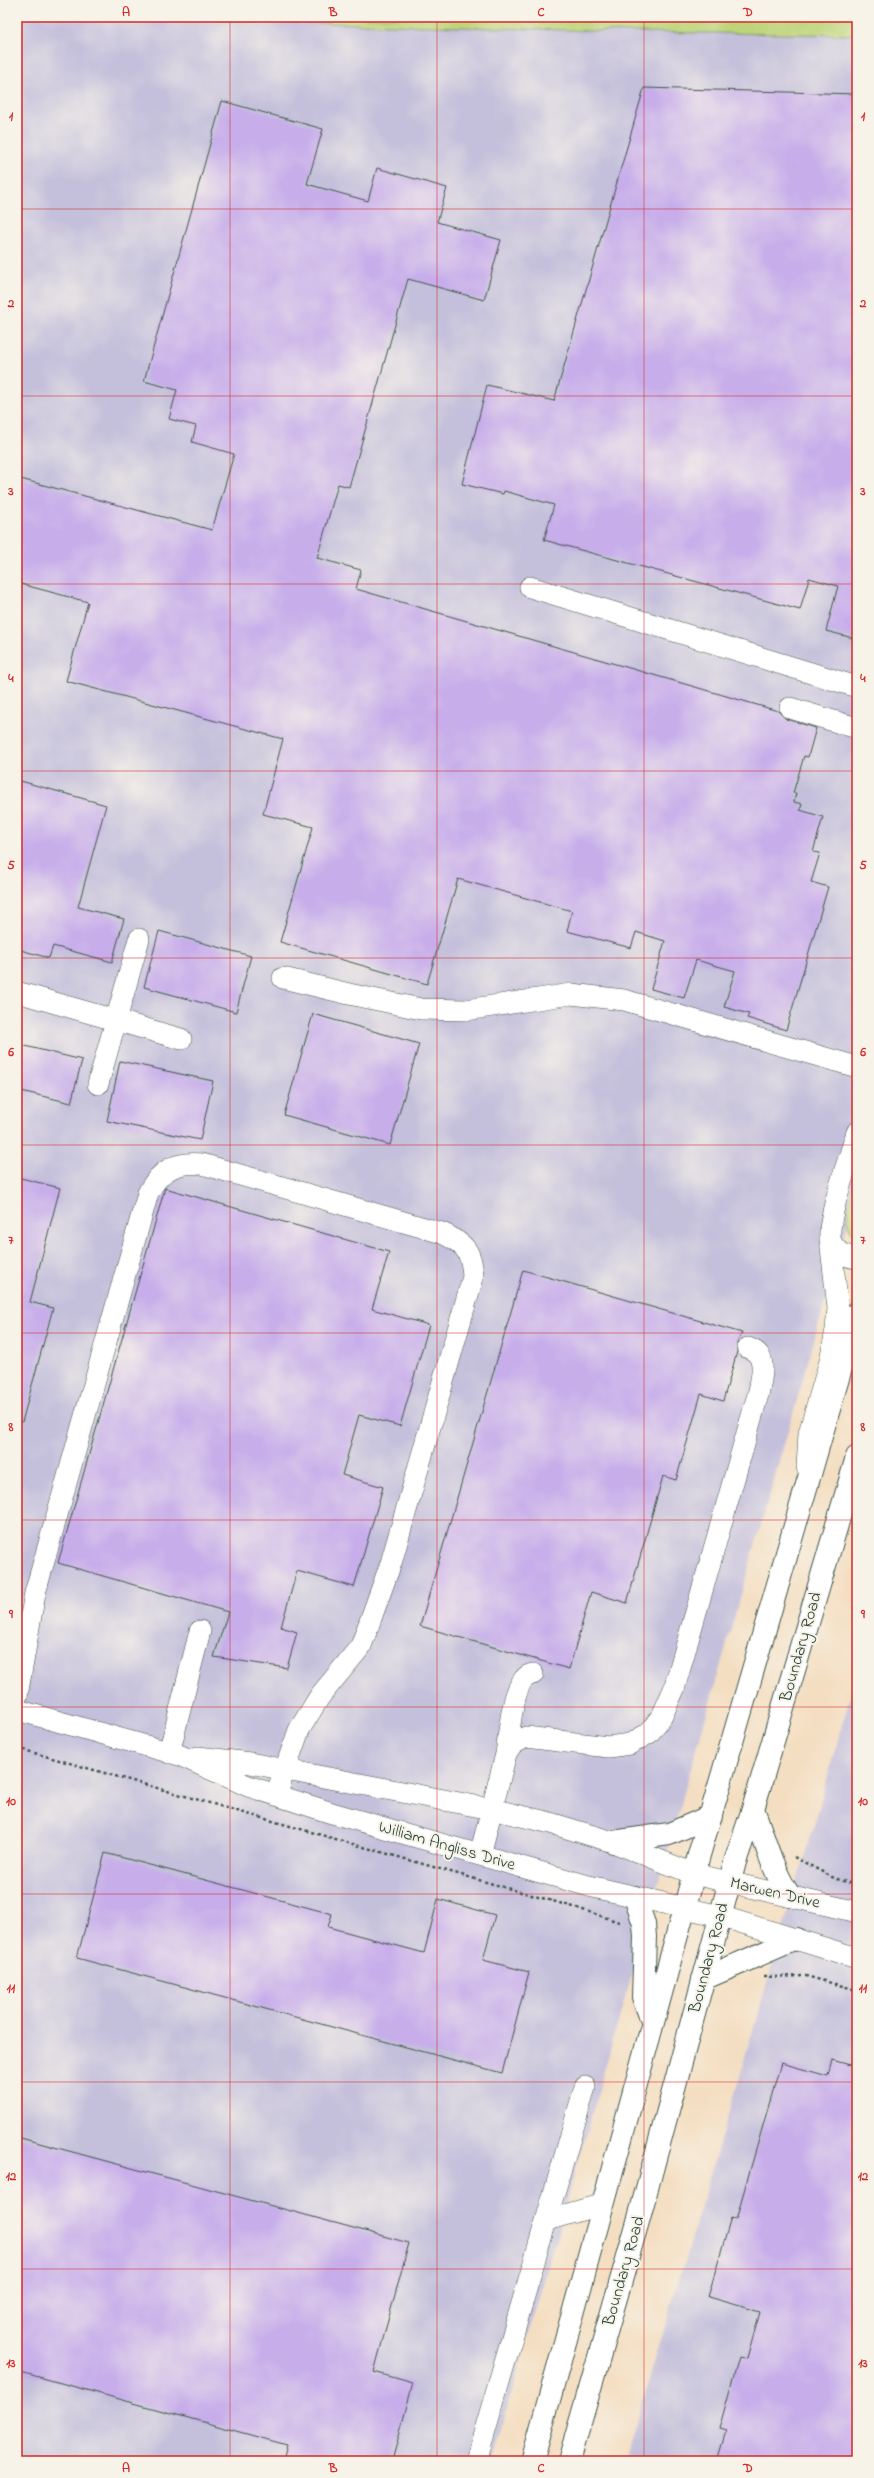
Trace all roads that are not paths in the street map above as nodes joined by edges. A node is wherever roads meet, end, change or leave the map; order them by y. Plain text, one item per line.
1 (530, 587) dead end
2 (857, 687) edge
3 (790, 708) dead end
4 (857, 728) edge
5 (139, 939) dead end
6 (283, 978) dead end
7 (17, 992) edge
8 (116, 1020) junction
9 (181, 1039) dead end
10 (857, 1067) edge
11 (98, 1084) dead end
12 (857, 1132) edge
13 (830, 1239) junction
14 (857, 1258) edge
15 (857, 1313) edge
16 (748, 1348) dead end
17 (857, 1457) edge
18 (806, 1487) junction
19 (200, 1631) dead end
20 (533, 1674) dead end
21 (17, 1696) edge
22 (17, 1710) edge
23 (174, 1754) junction
24 (506, 1754) junction
25 (284, 1770) junction
26 (276, 1795) junction
27 (491, 1809) junction
28 (753, 1809) junction
29 (711, 1816) junction
30 (613, 1842) junction
31 (480, 1855) junction
32 (694, 1874) junction
33 (730, 1882) junction
34 (790, 1896) junction
35 (635, 1897) junction
36 (686, 1907) junction
37 (857, 1912) edge
38 (720, 1916) junction
39 (796, 1938) junction
40 (857, 1958) edge
41 (703, 1979) junction
42 (652, 2022) junction
43 (585, 2087) dead end
44 (603, 2204) junction
45 (547, 2220) junction
46 (476, 2461) edge
47 (532, 2461) edge
48 (569, 2461) edge

1 - 2 street
3 - 4 street
5 - 8 street
6 - 10 street
7 - 8 street
8 - 9 street
8 - 11 street
12 - 13 street
13 - 14 street
13 - 18 street
15 - 18 main road, Boundary Road
16 - 24 street
17 - 28 main road, Boundary Road
18 - 29 main road, Boundary Road
19 - 23 street
20 - 24 street
21 - 25 street
22 - 23 street, William Angliss Drive
23 - 25 street, William Angliss Drive
23 - 26 street, William Angliss Drive
24 - 27 street
25 - 26 street
25 - 27 street, William Angliss Drive
26 - 31 street, William Angliss Drive
27 - 30 street, William Angliss Drive
27 - 31 street
28 - 33 main road, Boundary Road
28 - 34 main road
29 - 30 main road
29 - 32 main road, Boundary Road
30 - 32 street, William Angliss Drive
31 - 35 street, William Angliss Drive
32 - 33 street, Marwen Drive
32 - 36 main road, Boundary Road
33 - 34 street, Marwen Drive
33 - 38 main road, Boundary Road
34 - 37 street, Marwen Drive
35 - 36 street, William Angliss Drive
35 - 42 main road
36 - 38 street, William Angliss Drive
36 - 42 main road, Boundary Road
38 - 39 street, Marwen Drive
38 - 41 main road, Boundary Road
39 - 40 street, Marwen Drive
39 - 41 main road
41 - 48 main road, Boundary Road
42 - 44 main road, Boundary Road
43 - 45 street
44 - 45 street
44 - 47 main road, Boundary Road
45 - 46 street

